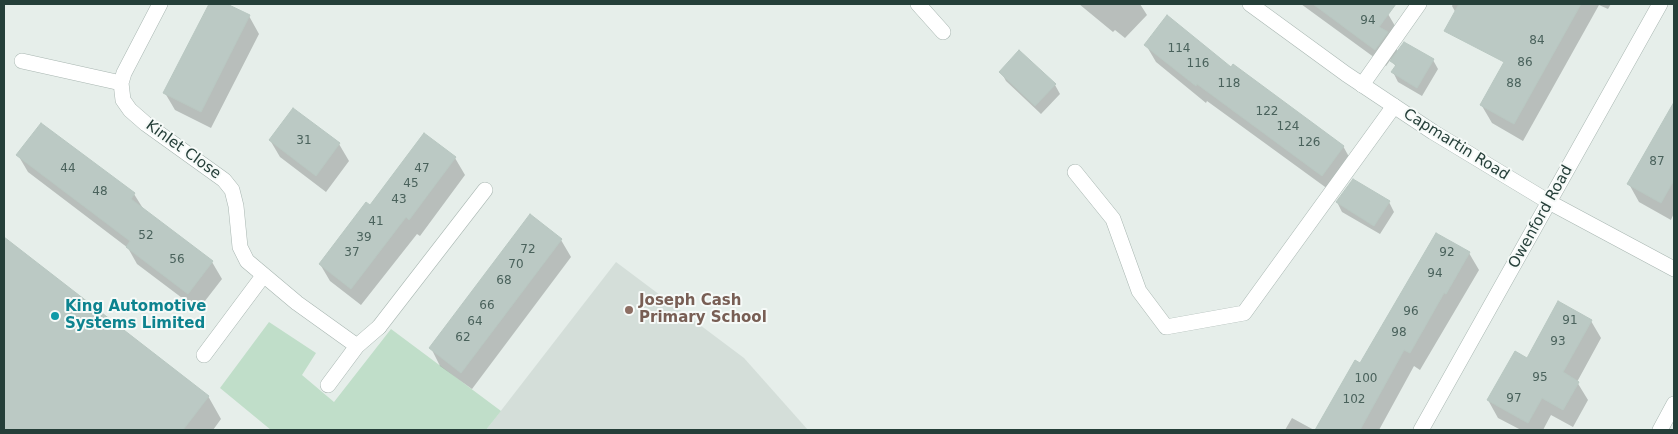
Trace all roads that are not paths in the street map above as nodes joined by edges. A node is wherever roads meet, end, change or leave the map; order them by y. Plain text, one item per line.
1 (160, 4) edge
2 (918, 4) edge
3 (1250, 4) edge
4 (1419, 4) edge
5 (1660, 4) edge
6 (943, 32) dead end
7 (22, 61) dead end
8 (121, 83) junction
9 (1362, 85) junction
10 (1394, 106) junction
11 (1075, 172) dead end
12 (485, 190) dead end
13 (1550, 202) junction
14 (1674, 269) edge
15 (263, 276) junction
16 (357, 346) junction
17 (204, 355) dead end
18 (328, 385) dead end
19 (1674, 404) edge
20 (1421, 430) edge
21 (1660, 430) edge

1 - 8 street
2 - 6 street
3 - 9 street, Capmartin Road
4 - 9 street
5 - 13 street, Owenford Road
7 - 8 street
8 - 15 street, Kinlet Close
9 - 10 street, Capmartin Road
10 - 11 street
10 - 13 street, Capmartin Road
12 - 16 street
13 - 14 street, Capmartin Road
13 - 20 street, Owenford Road
15 - 16 street, Kinlet Close
15 - 17 street
16 - 18 street
19 - 21 street

